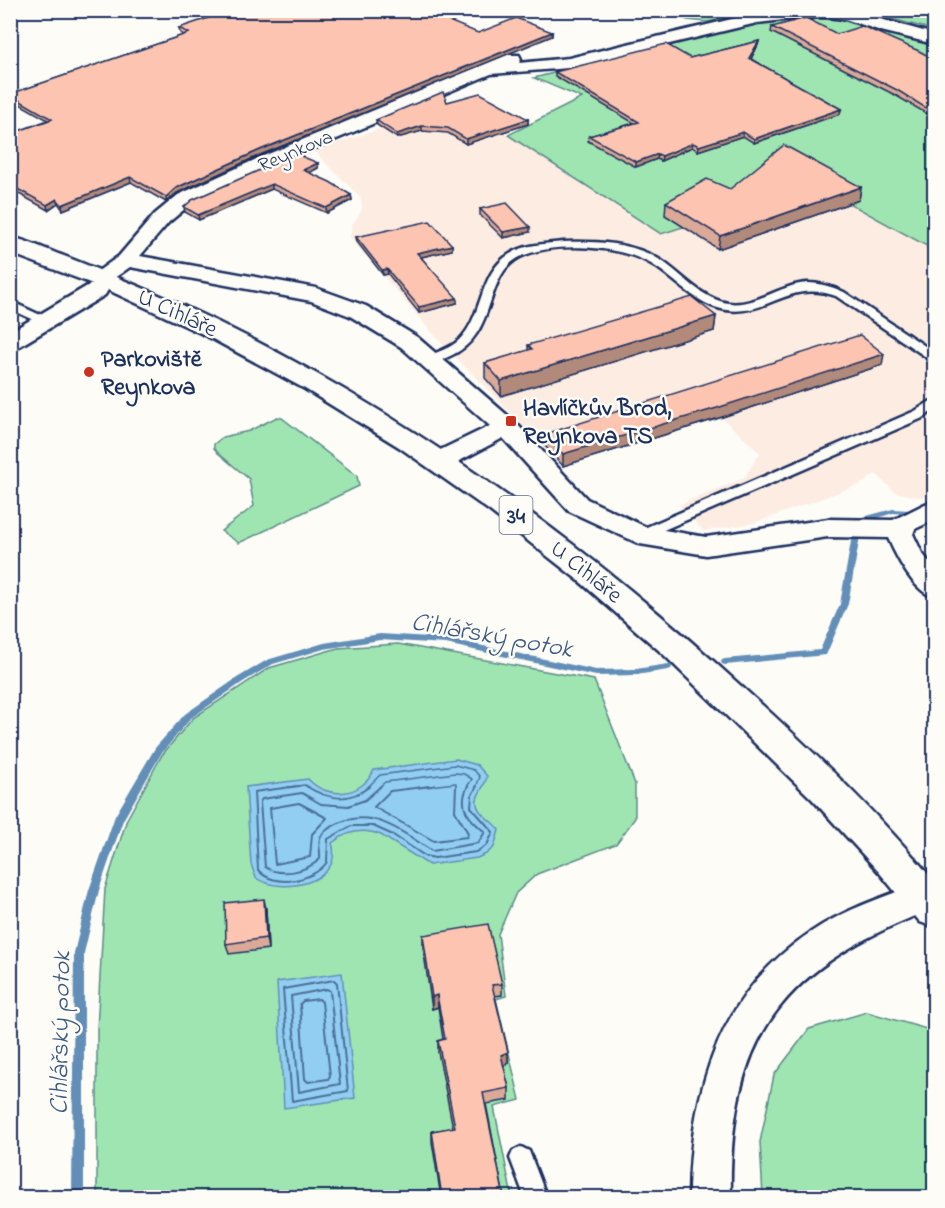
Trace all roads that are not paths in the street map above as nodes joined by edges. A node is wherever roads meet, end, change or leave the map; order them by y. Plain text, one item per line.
1 (934, 39) edge
2 (513, 59) dead end
3 (486, 71) junction
4 (10, 244) edge
5 (126, 260) junction
6 (99, 284) junction
7 (10, 304) edge
8 (45, 321) junction
9 (10, 342) edge
10 (431, 359) junction
11 (934, 360) edge
12 (934, 403) edge
13 (506, 427) junction
14 (441, 460) junction
15 (934, 510) edge
16 (901, 529) junction
17 (640, 535) junction
18 (934, 587) edge
19 (929, 903) edge
20 (521, 1158) dead end
21 (536, 1197) edge
22 (710, 1197) edge

1 - 3 street
2 - 3 street, Reynkova
3 - 5 street, Reynkova
4 - 6 main road, U Cihláře / 34
5 - 6 street, Reynkova
5 - 10 street
6 - 8 street, Reynkova
6 - 14 main road, U Cihláře / 34
7 - 8 lane
8 - 9 street, Reynkova
10 - 11 lane
10 - 13 street
12 - 17 lane
13 - 14 street
13 - 17 street
14 - 19 main road, U Cihláře / 34
15 - 16 street
16 - 17 street
16 - 18 street
19 - 22 street
20 - 21 lane

